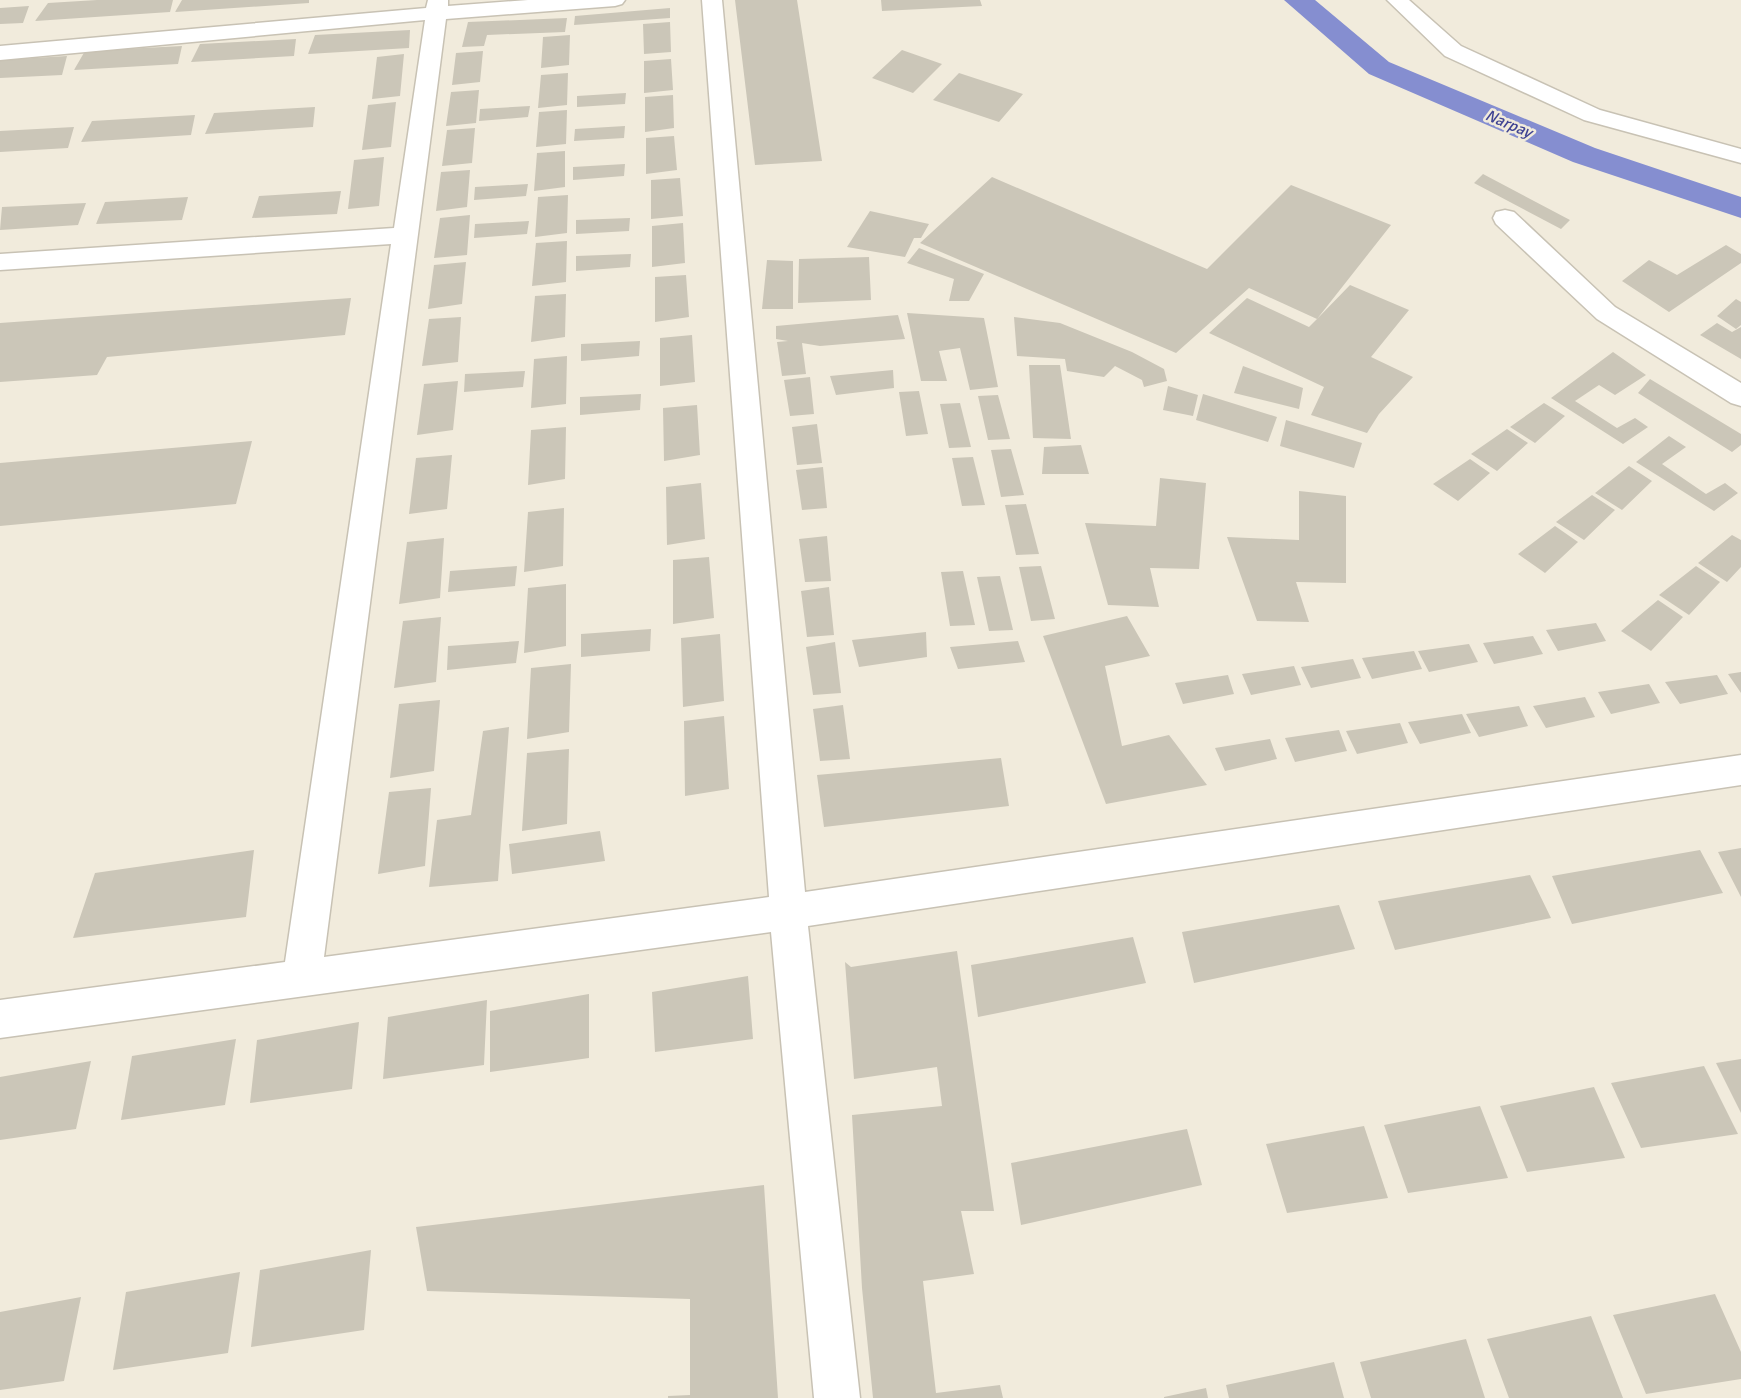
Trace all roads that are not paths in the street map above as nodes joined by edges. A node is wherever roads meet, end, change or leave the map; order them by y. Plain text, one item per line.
1 (615, 0) edge
2 (712, 0) edge
3 (1398, 0) edge
4 (437, 7) edge
5 (0, 53) edge
6 (1741, 156) edge
7 (1505, 218) dead end
8 (405, 235) junction
9 (0, 262) edge
10 (1741, 396) edge
11 (1741, 770) edge
12 (788, 912) junction
13 (302, 978) junction
14 (0, 1019) edge
15 (837, 1398) edge

1 - 4 street
2 - 12 street
3 - 6 street
4 - 5 street
4 - 8 street
7 - 10 street
8 - 9 street
8 - 13 street
11 - 12 street
12 - 13 street
12 - 15 street
13 - 14 street

